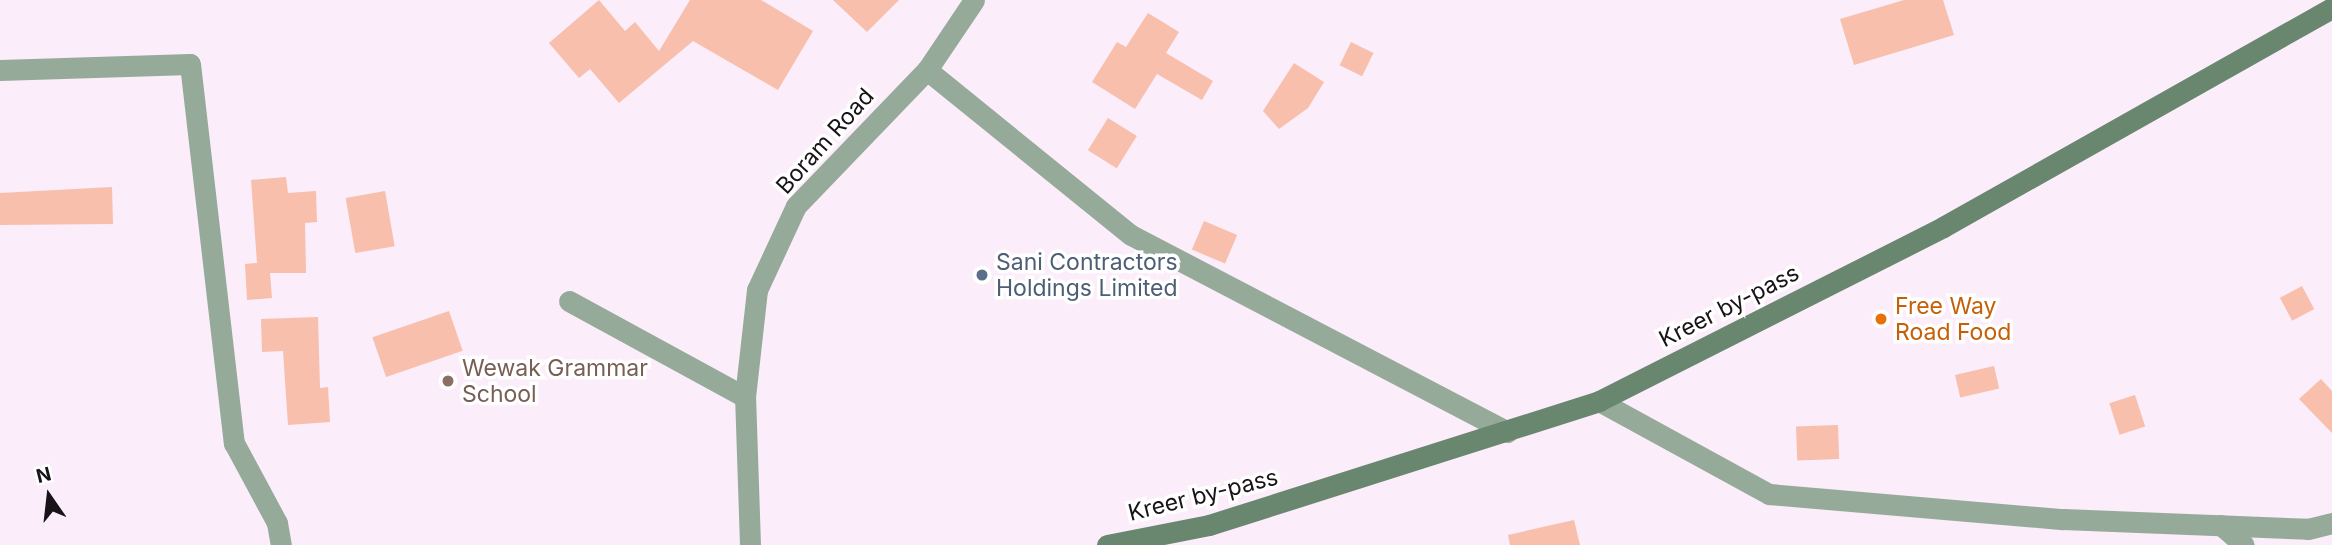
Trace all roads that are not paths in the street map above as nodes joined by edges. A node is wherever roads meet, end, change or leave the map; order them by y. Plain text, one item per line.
1 (974, 0) edge
2 (2332, 8) edge
3 (927, 70) junction
4 (0, 71) edge
5 (569, 301) dead end
6 (745, 397) junction
7 (1599, 401) junction
8 (1508, 432) junction
9 (2332, 523) edge
10 (2221, 525) junction
11 (281, 545) edge
12 (750, 545) edge
13 (1107, 545) edge
14 (2244, 545) edge

1 - 3 street, Boram Road
2 - 7 main road, Kreer by-pass
3 - 6 street, Boram Road
3 - 8 street
4 - 11 street
5 - 6 street
6 - 12 street, Boram Road
7 - 8 main road, Kreer by-pass
7 - 10 street
8 - 13 main road, Kreer by-pass
9 - 10 street
10 - 14 street

